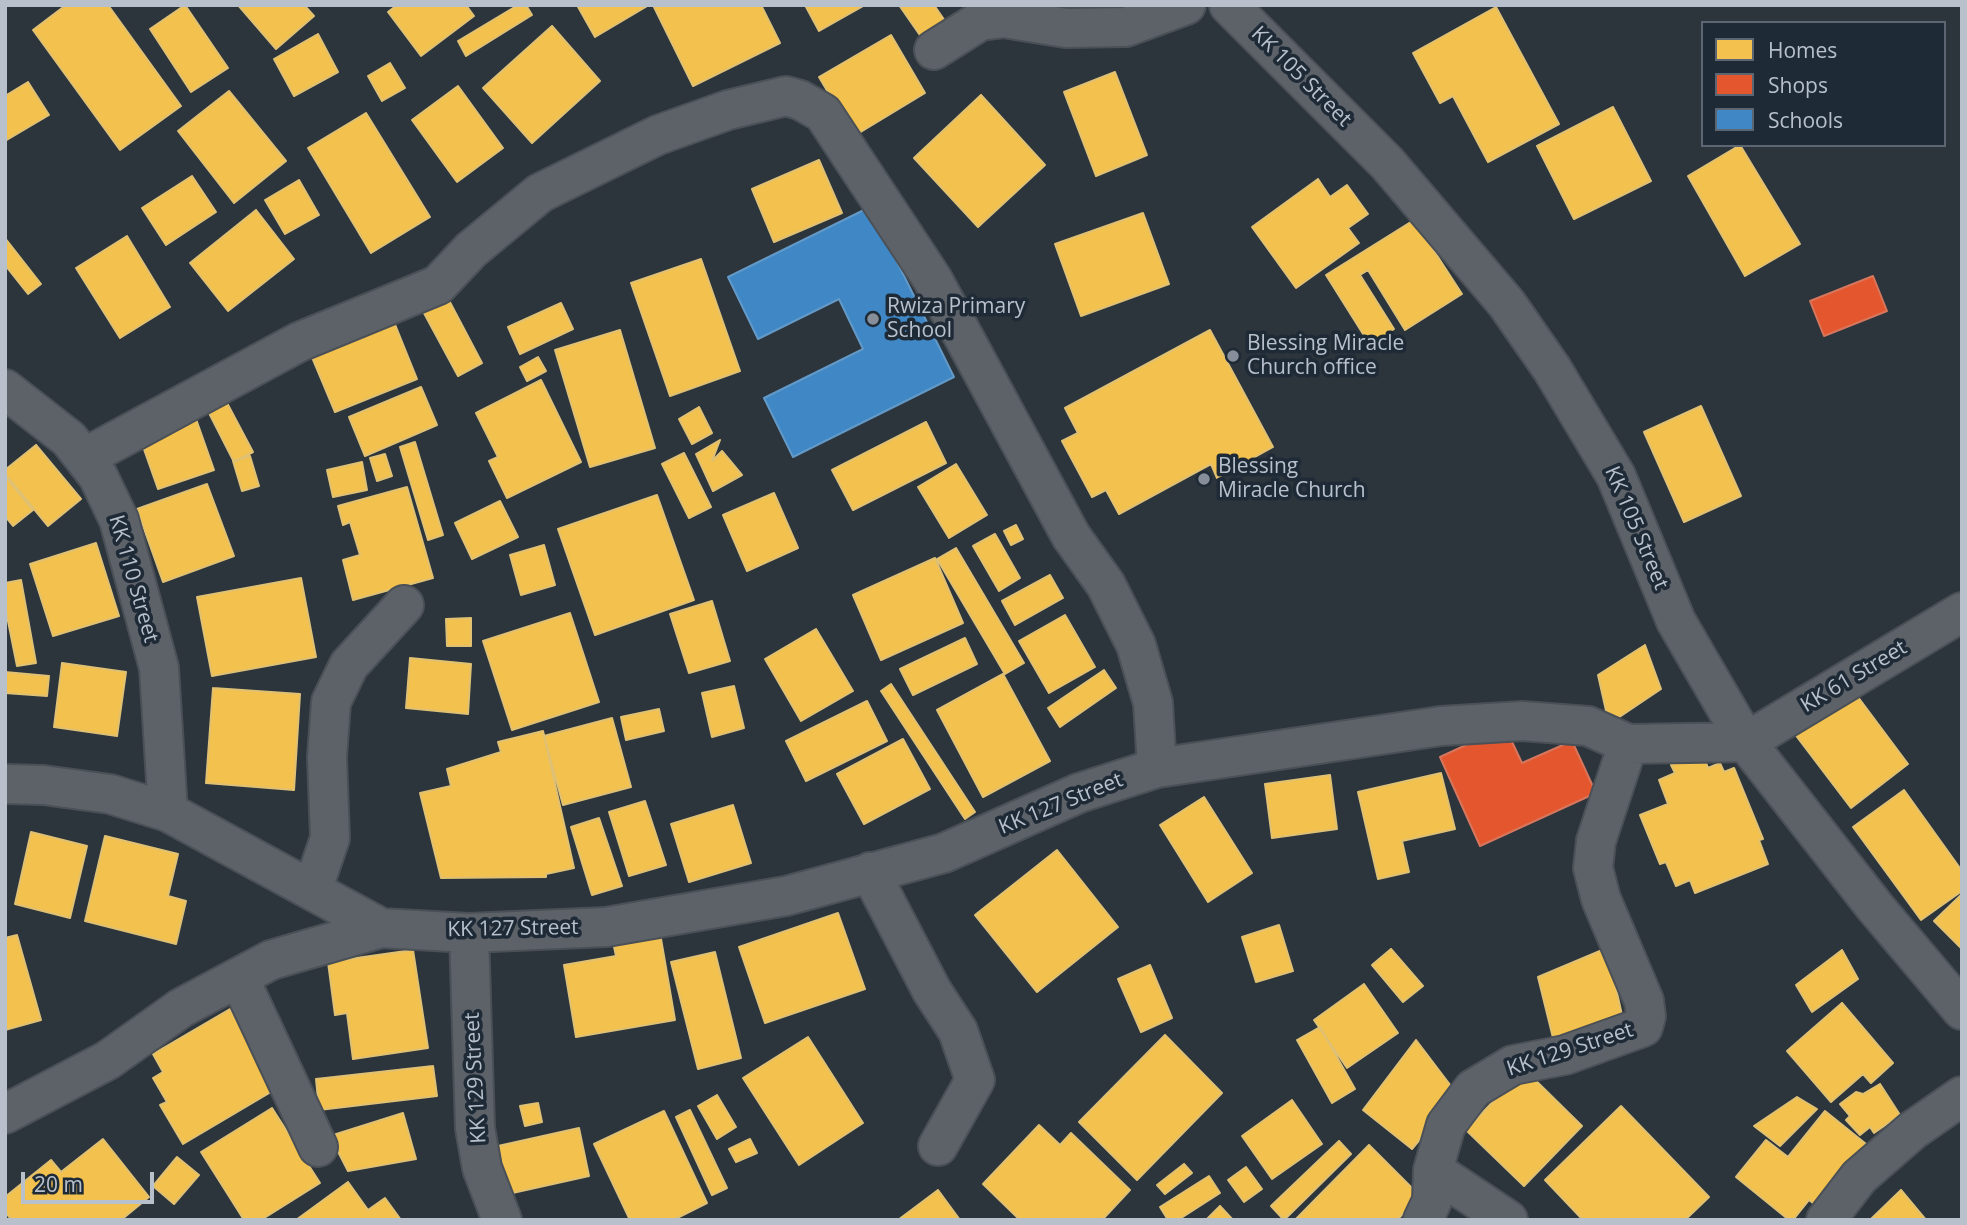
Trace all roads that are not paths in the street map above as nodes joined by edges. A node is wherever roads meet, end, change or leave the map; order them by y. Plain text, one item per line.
1 (1186, 5) edge
2 (1229, 5) edge
3 (934, 50) dead end
4 (5, 389) edge
5 (84, 458) junction
6 (404, 605) dead end
7 (1962, 612) edge
8 (1746, 743) junction
9 (1628, 744) junction
10 (1157, 768) junction
11 (5, 784) edge
12 (167, 812) junction
13 (870, 872) junction
14 (313, 888) junction
15 (381, 928) junction
16 (469, 933) junction
17 (239, 978) junction
18 (1962, 1010) edge
19 (1962, 1096) edge
20 (5, 1114) edge
21 (938, 1146) dead end
22 (318, 1147) dead end
23 (1433, 1170) junction
24 (502, 1220) edge
25 (1423, 1220) edge
26 (1508, 1220) edge
27 (1826, 1220) edge

1 - 3 street
2 - 8 street, KK 105 Street
4 - 5 street, KK 110 Street
5 - 10 street
5 - 12 street, KK 110 Street
6 - 14 street
7 - 8 street, KK 61 Street
8 - 9 street, KK 127 Street
8 - 18 street, KK 105 Street
9 - 10 street, KK 127 Street
9 - 23 street, KK 129 Street
10 - 13 street, KK 127 Street
11 - 12 street, KK 127 Street
12 - 14 street, KK 127 Street
13 - 16 street, KK 127 Street
13 - 21 street
14 - 15 street, KK 127 Street
15 - 16 street, KK 127 Street
15 - 17 street, KK 127 Street
16 - 24 street, KK 129 Street
17 - 20 street, KK 127 Street
17 - 22 street
19 - 27 street
23 - 25 street, KK 129 Street
23 - 26 street

